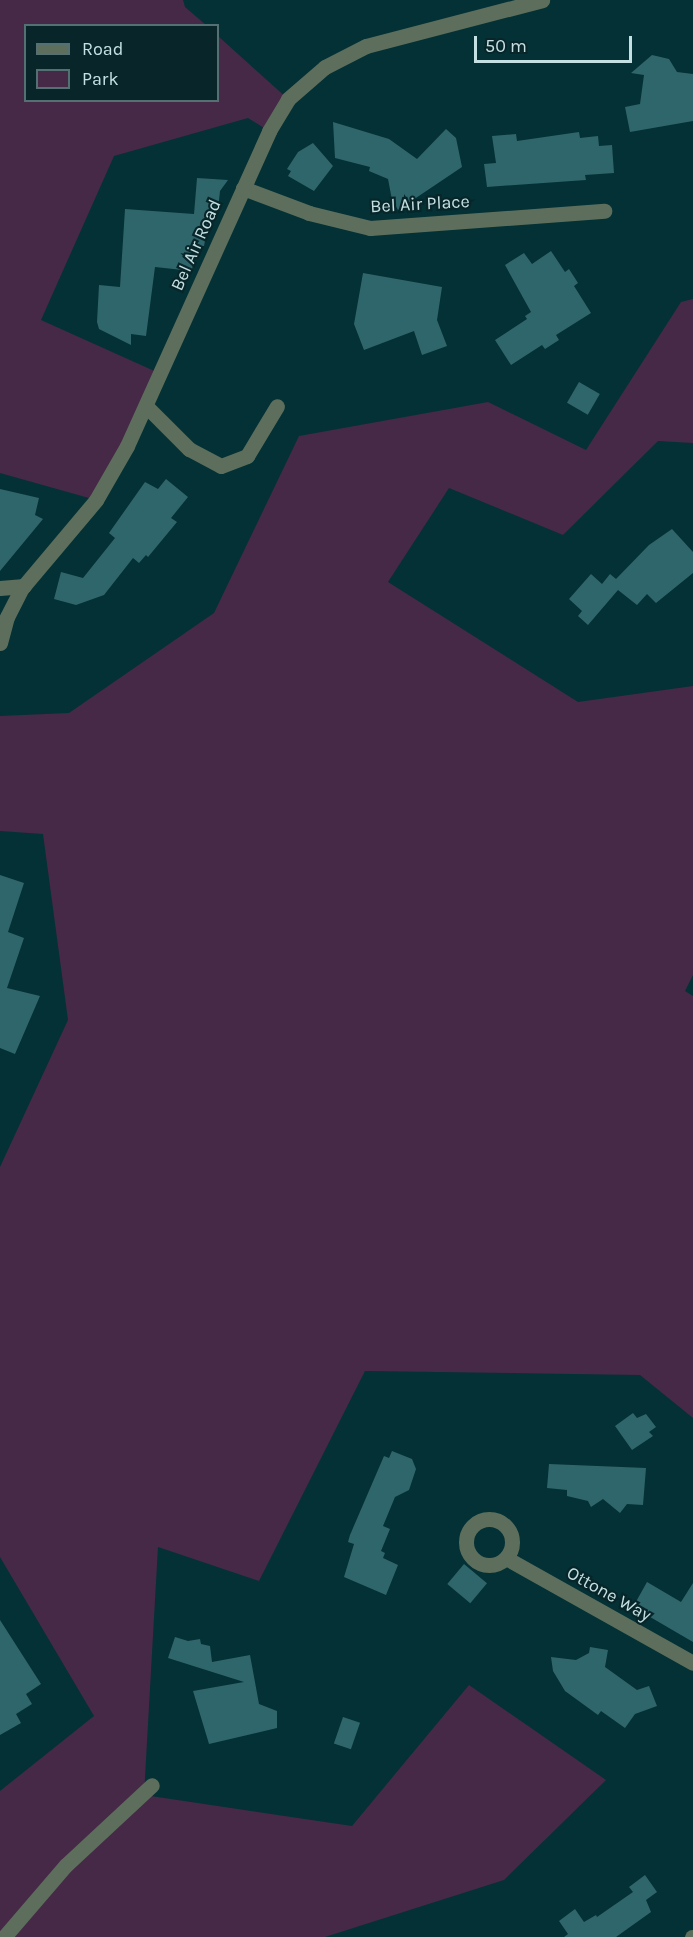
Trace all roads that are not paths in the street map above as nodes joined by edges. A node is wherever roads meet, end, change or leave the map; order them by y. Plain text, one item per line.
1 (542, 0) edge
2 (243, 188) junction
3 (604, 211) dead end
4 (146, 406) junction
5 (276, 406) dead end
6 (24, 586) junction
7 (0, 588) edge
8 (0, 643) edge
9 (506, 1558) dead end
10 (693, 1663) edge
11 (152, 1785) dead end
12 (4, 1937) edge

1 - 2 street, Bel Air Road
2 - 3 street, Bel Air Place
2 - 4 street, Bel Air Road
4 - 5 street
4 - 6 street, Bel Air Road
6 - 7 street
6 - 8 street, Bel Air Road
9 - 10 street, Ottone Way
11 - 12 street

